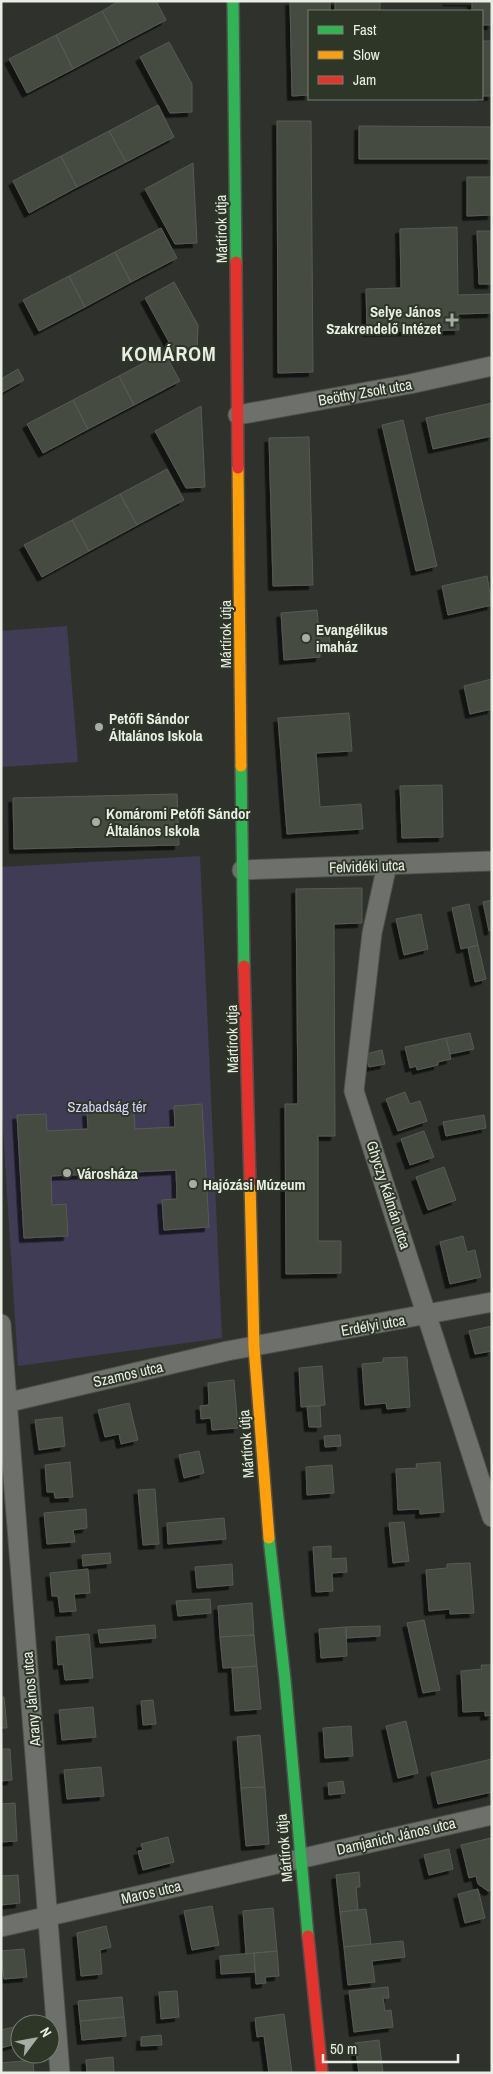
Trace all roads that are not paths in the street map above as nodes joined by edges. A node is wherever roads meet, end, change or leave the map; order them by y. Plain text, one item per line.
1 (233, 1) edge
2 (492, 366) edge
3 (238, 415) junction
4 (492, 861) edge
5 (387, 865) junction
6 (242, 870) junction
7 (492, 1302) edge
8 (428, 1315) junction
9 (1, 1324) edge
10 (254, 1347) junction
11 (4, 1403) edge
12 (492, 1517) edge
13 (492, 1815) edge
14 (300, 1857) junction
15 (48, 1917) junction
16 (1, 1927) edge
17 (60, 2073) edge
18 (322, 2073) edge

1 - 3 main road, Mártírok útja
2 - 3 street, Beöthy Zsolt utca
3 - 6 main road, Mártírok útja
4 - 5 street, Felvidéki utca
5 - 6 street, Felvidéki utca
5 - 8 street, Ghyczy Kálmán utca
6 - 10 main road, Mártírok útja
7 - 8 street, Erdélyi utca
8 - 10 street, Erdélyi utca
8 - 12 street, Ghyczy Kálmán utca
9 - 11 street, Arany János utca
10 - 11 street, Szamos utca
10 - 14 main road, Mártírok útja
11 - 15 street, Arany János utca
13 - 14 street, Damjanich János utca
14 - 15 street, Maros utca
14 - 18 main road, Mártírok útja
15 - 16 street, Maros utca
15 - 17 street, Arany János utca

